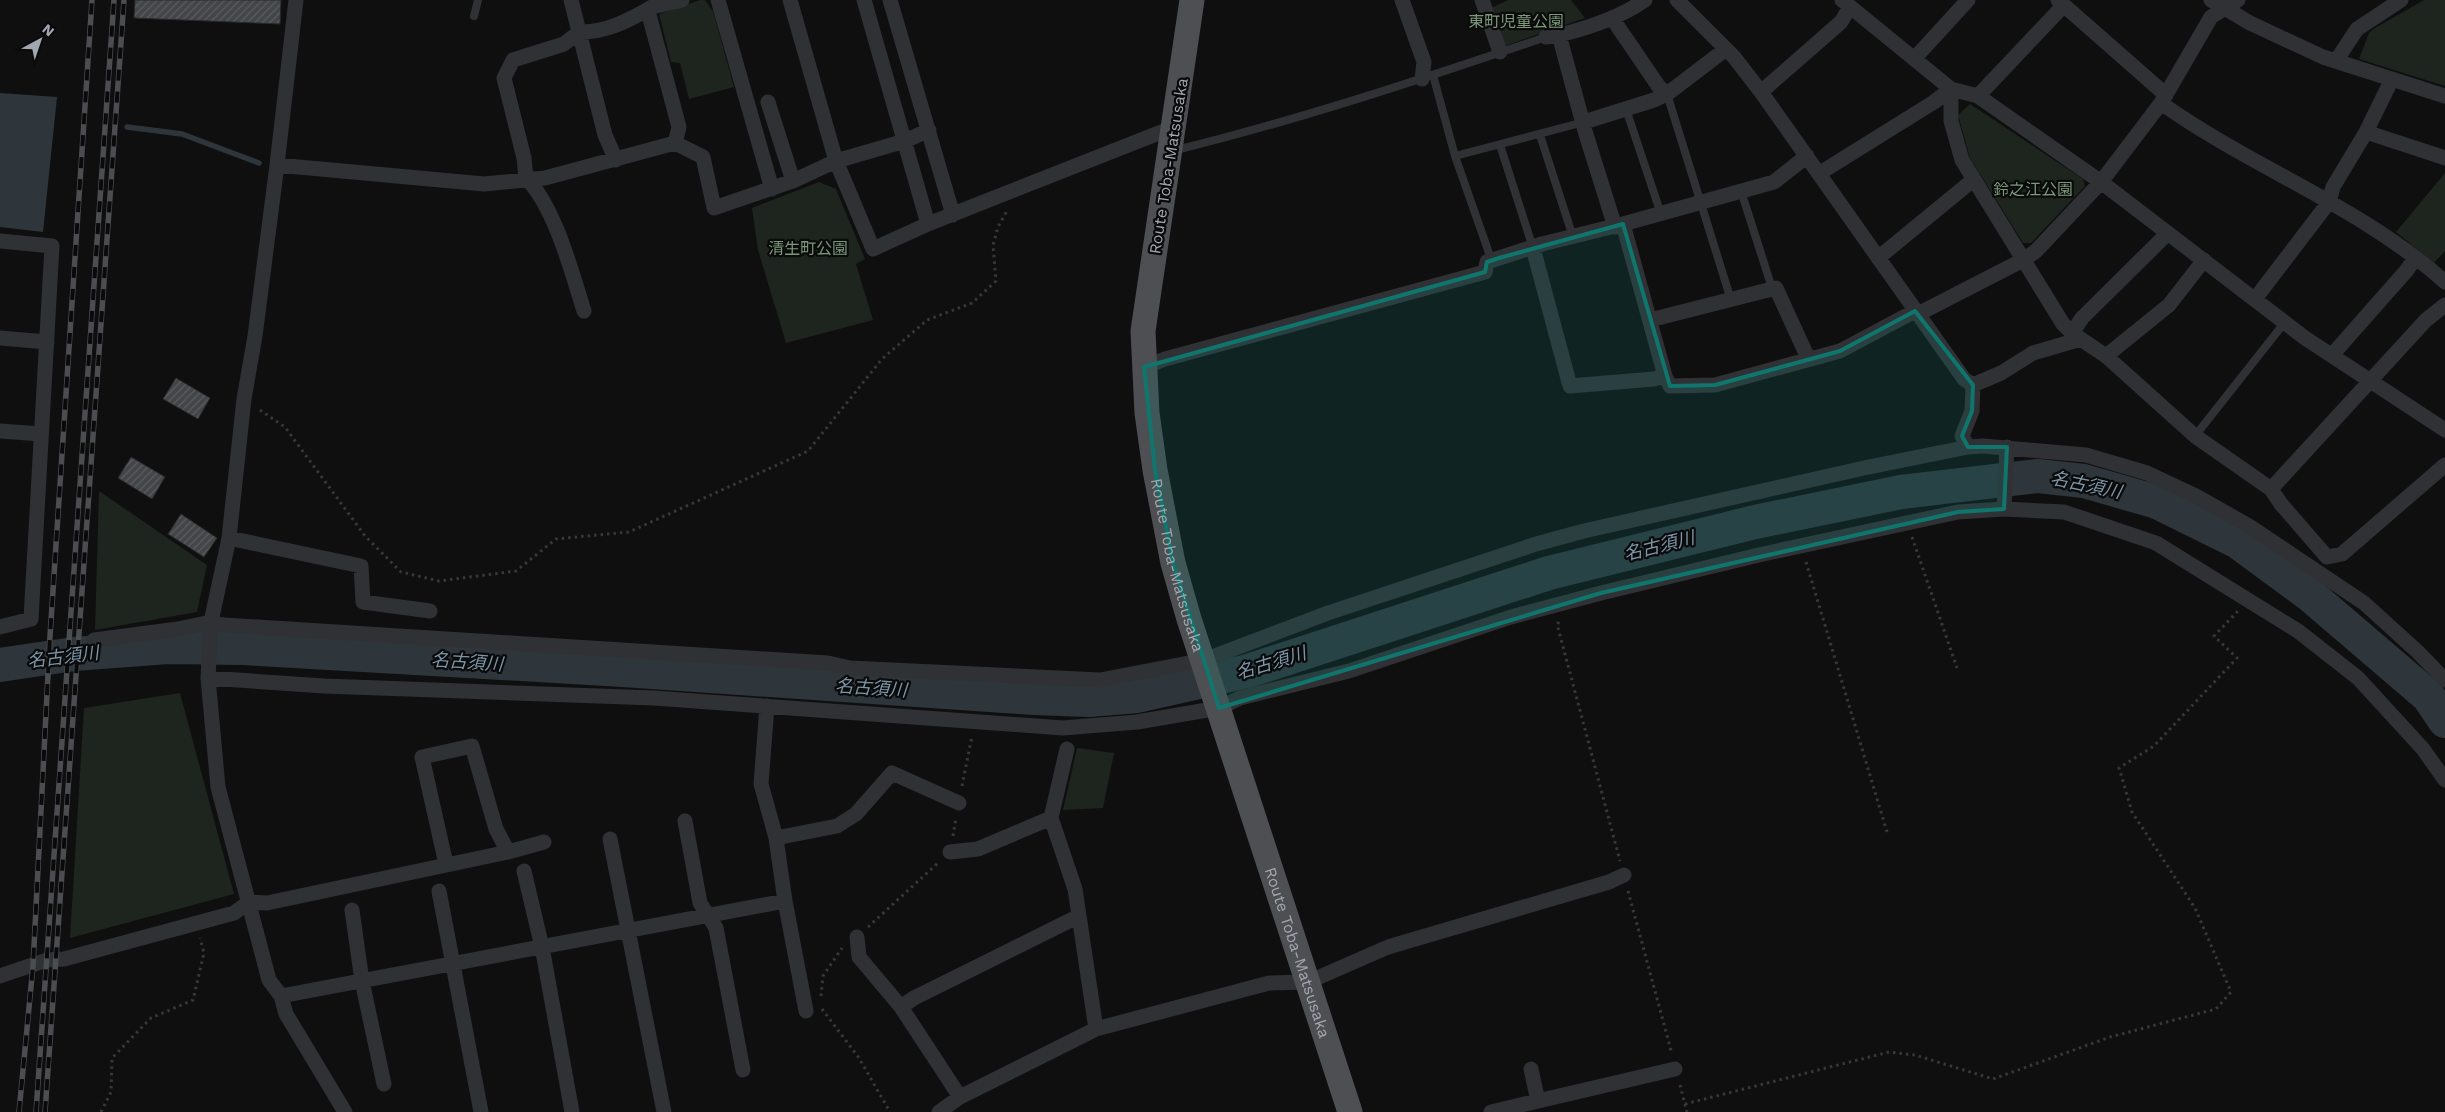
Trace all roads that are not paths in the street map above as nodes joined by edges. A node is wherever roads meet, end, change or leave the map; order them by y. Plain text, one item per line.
1 (296, 0) edge
2 (478, 0) edge
3 (571, 0) edge
4 (682, 0) edge
5 (718, 0) edge
6 (790, 0) edge
7 (864, 0) edge
8 (890, 0) edge
9 (1192, 0) edge
10 (1402, 0) edge
11 (1482, 0) edge
12 (1645, 0) edge
13 (1677, 0) edge
14 (1968, 0) edge
15 (2211, 0) edge
16 (2401, 0) edge
17 (1848, 3) edge
18 (2061, 3) edge
19 (2232, 4) edge
20 (651, 6) edge
21 (474, 16) dead end
22 (1612, 18) junction
23 (579, 32) junction
24 (1552, 36) junction
25 (1726, 48) junction
26 (1500, 52) junction
27 (1914, 59) junction
28 (2336, 61) junction
29 (1427, 77) junction
30 (2392, 79) junction
31 (1952, 89) junction
32 (1761, 92) junction
33 (1667, 94) junction
34 (1978, 96) junction
35 (2445, 96) edge
36 (2164, 99) junction
37 (768, 102) dead end
38 (1626, 109) junction
39 (1584, 122) junction
40 (1174, 127) junction
41 (928, 130) junction
42 (2366, 132) junction
43 (1540, 134) junction
44 (905, 141) junction
45 (675, 143) junction
46 (1500, 145) junction
47 (1170, 152) junction
48 (1455, 156) junction
49 (1807, 156) junction
50 (2445, 158) edge
51 (616, 160) junction
52 (836, 161) junction
53 (277, 165) junction
54 (1820, 173) junction
55 (526, 178) junction
56 (1973, 180) junction
57 (793, 181) junction
58 (2101, 182) junction
59 (772, 189) junction
60 (1742, 192) junction
61 (2329, 202) junction
62 (1701, 204) junction
63 (1660, 214) junction
64 (954, 215) junction
65 (928, 224) junction
66 (1619, 225) junction
67 (2168, 233) junction
68 (1573, 237) junction
69 (0, 241) edge
70 (1533, 248) junction
71 (1878, 258) junction
72 (2415, 258) junction
73 (2023, 260) junction
74 (2204, 260) junction
75 (1487, 262) junction
76 (2445, 282) edge
77 (1772, 288) junction
78 (1731, 300) junction
79 (2255, 300) junction
80 (2445, 305) edge
81 (584, 312) dead end
82 (1916, 312) junction
83 (1650, 320) junction
84 (2285, 322) junction
85 (2076, 336) junction
86 (0, 338) edge
87 (47, 342) junction
88 (2332, 355) junction
89 (2106, 356) junction
90 (1808, 358) junction
91 (1144, 367) junction
92 (1665, 376) junction
93 (2370, 380) junction
94 (1973, 385) junction
95 (2445, 430) edge
96 (0, 431) edge
97 (41, 434) junction
98 (2195, 436) junction
99 (1968, 447) junction
100 (2007, 447) junction
101 (2445, 465) edge
102 (2271, 489) junction
103 (2004, 509) junction
104 (2299, 526) junction
105 (228, 538) junction
106 (2315, 570) junction
107 (430, 612) dead end
108 (211, 622) junction
109 (0, 627) edge
110 (94, 640) dead end
111 (1204, 660) junction
112 (208, 678) junction
113 (2445, 680) edge
114 (767, 706) junction
115 (1220, 708) junction
116 (1067, 749) dead end
117 (2445, 780) edge
118 (959, 803) road end
119 (1051, 818) junction
120 (684, 821) dead end
121 (776, 838) junction
122 (610, 839) dead end
123 (544, 842) dead end
124 (508, 852) junction
125 (950, 852) road end
126 (446, 864) junction
127 (524, 871) dead end
128 (1624, 875) road end
129 (439, 891) dead end
130 (785, 901) junction
131 (249, 902) junction
132 (352, 910) dead end
133 (708, 916) junction
134 (1079, 916) junction
135 (628, 931) junction
136 (857, 937) road end
137 (542, 947) junction
138 (454, 964) junction
139 (0, 976) edge
140 (362, 981) junction
141 (1308, 982) junction
142 (281, 996) junction
143 (901, 1007) junction
144 (813, 1009) road end
145 (1096, 1029) junction
146 (1531, 1069) dead end
147 (1675, 1069) road end
148 (743, 1070) dead end
149 (384, 1084) dead end
150 (960, 1097) junction
151 (1538, 1101) junction
152 (345, 1112) edge
153 (481, 1112) edge
154 (572, 1112) edge
155 (664, 1112) edge
156 (939, 1112) edge
157 (1350, 1112) edge
158 (1491, 1112) edge

1 - 53 street
2 - 21 lane
3 - 23 street
4 - 20 street
5 - 59 street
6 - 52 street
7 - 44 street
8 - 41 street
9 - 40 main road, Route Toba-Matsusaka
10 - 29 street
11 - 26 street
12 - 22 street
13 - 25 street
14 - 27 street
15 - 19 street
16 - 28 street
17 - 27 street
17 - 32 street
18 - 34 street
18 - 36 street
19 - 28 street
19 - 36 street
20 - 23 street
20 - 45 street
22 - 24 street
22 - 33 street
23 - 51 street
23 - 55 street
24 - 26 lane
24 - 39 street
25 - 32 street
25 - 33 street
26 - 29 lane
27 - 31 street
28 - 30 street
29 - 47 lane
29 - 48 lane
30 - 35 street
30 - 42 street
31 - 34 street
31 - 54 street
31 - 56 street
32 - 49 street
33 - 38 street
33 - 62 lane
34 - 58 street
36 - 58 street
36 - 61 street
37 - 57 street
38 - 39 street
38 - 63 lane
39 - 43 lane
39 - 66 street
40 - 47 main road, Route Toba-Matsusaka
40 - 64 street
41 - 44 street
41 - 64 street
42 - 50 street
42 - 61 street
43 - 46 lane
43 - 68 lane
44 - 52 street
44 - 65 street
45 - 51 street
45 - 59 street
46 - 48 lane
46 - 70 lane
47 - 91 main road, Route Toba-Matsusaka
48 - 75 lane
49 - 54 street
49 - 60 street
51 - 55 street
52 - 57 street
52 - 65 street
53 - 55 street
53 - 105 street
54 - 71 street
55 - 81 street
56 - 71 street
56 - 73 street
57 - 59 street
58 - 67 street
58 - 73 street
60 - 62 street
60 - 77 lane
61 - 72 street
61 - 79 street
62 - 63 street
62 - 78 lane
63 - 66 street
64 - 65 street
66 - 68 street
66 - 83 street
67 - 74 street
67 - 85 street
68 - 70 street
69 - 87 street
70 - 75 street
70 - 92 street
71 - 82 street
72 - 76 street
72 - 88 street
73 - 82 street
73 - 85 street
74 - 79 street
74 - 89 street
75 - 91 street
77 - 78 street
77 - 90 street
78 - 83 street
79 - 84 street
80 - 93 street
82 - 90 street
82 - 94 street
83 - 92 street
84 - 88 street
84 - 98 lane
85 - 89 street
85 - 94 street
86 - 87 street
87 - 97 street
88 - 93 street
89 - 98 street
90 - 92 street
91 - 111 main road, Route Toba-Matsusaka
93 - 95 street
93 - 102 street
94 - 99 street
96 - 97 street
97 - 109 street
98 - 102 street
99 - 100 street
99 - 111 street
100 - 103 street
100 - 106 street
101 - 104 street
102 - 104 street
103 - 115 street
103 - 117 street
104 - 106 street
105 - 107 street
105 - 108 street
106 - 113 street
108 - 110 street
108 - 111 street
108 - 112 street
111 - 115 main road, Route Toba-Matsusaka
112 - 114 street
112 - 131 street
114 - 115 street
114 - 121 street
115 - 141 main road, Route Toba-Matsusaka
116 - 119 street
118 - 121 street
119 - 125 street
119 - 134 street
120 - 133 street
121 - 130 street
122 - 135 street
123 - 124 street
124 - 126 street
124 - 126 street
126 - 131 street
127 - 137 street
128 - 141 street
129 - 138 street
130 - 133 street
130 - 144 street
131 - 139 street
131 - 142 street
132 - 140 street
133 - 135 street
133 - 148 street
134 - 143 street
134 - 145 street
135 - 137 street
135 - 155 street
136 - 143 street
137 - 138 street
137 - 154 street
138 - 140 street
138 - 153 street
140 - 142 street
140 - 149 street
141 - 145 street
141 - 157 main road, Route Toba-Matsusaka
142 - 152 street
143 - 150 street
145 - 150 street
146 - 151 street
147 - 151 street
150 - 156 street
151 - 158 street

